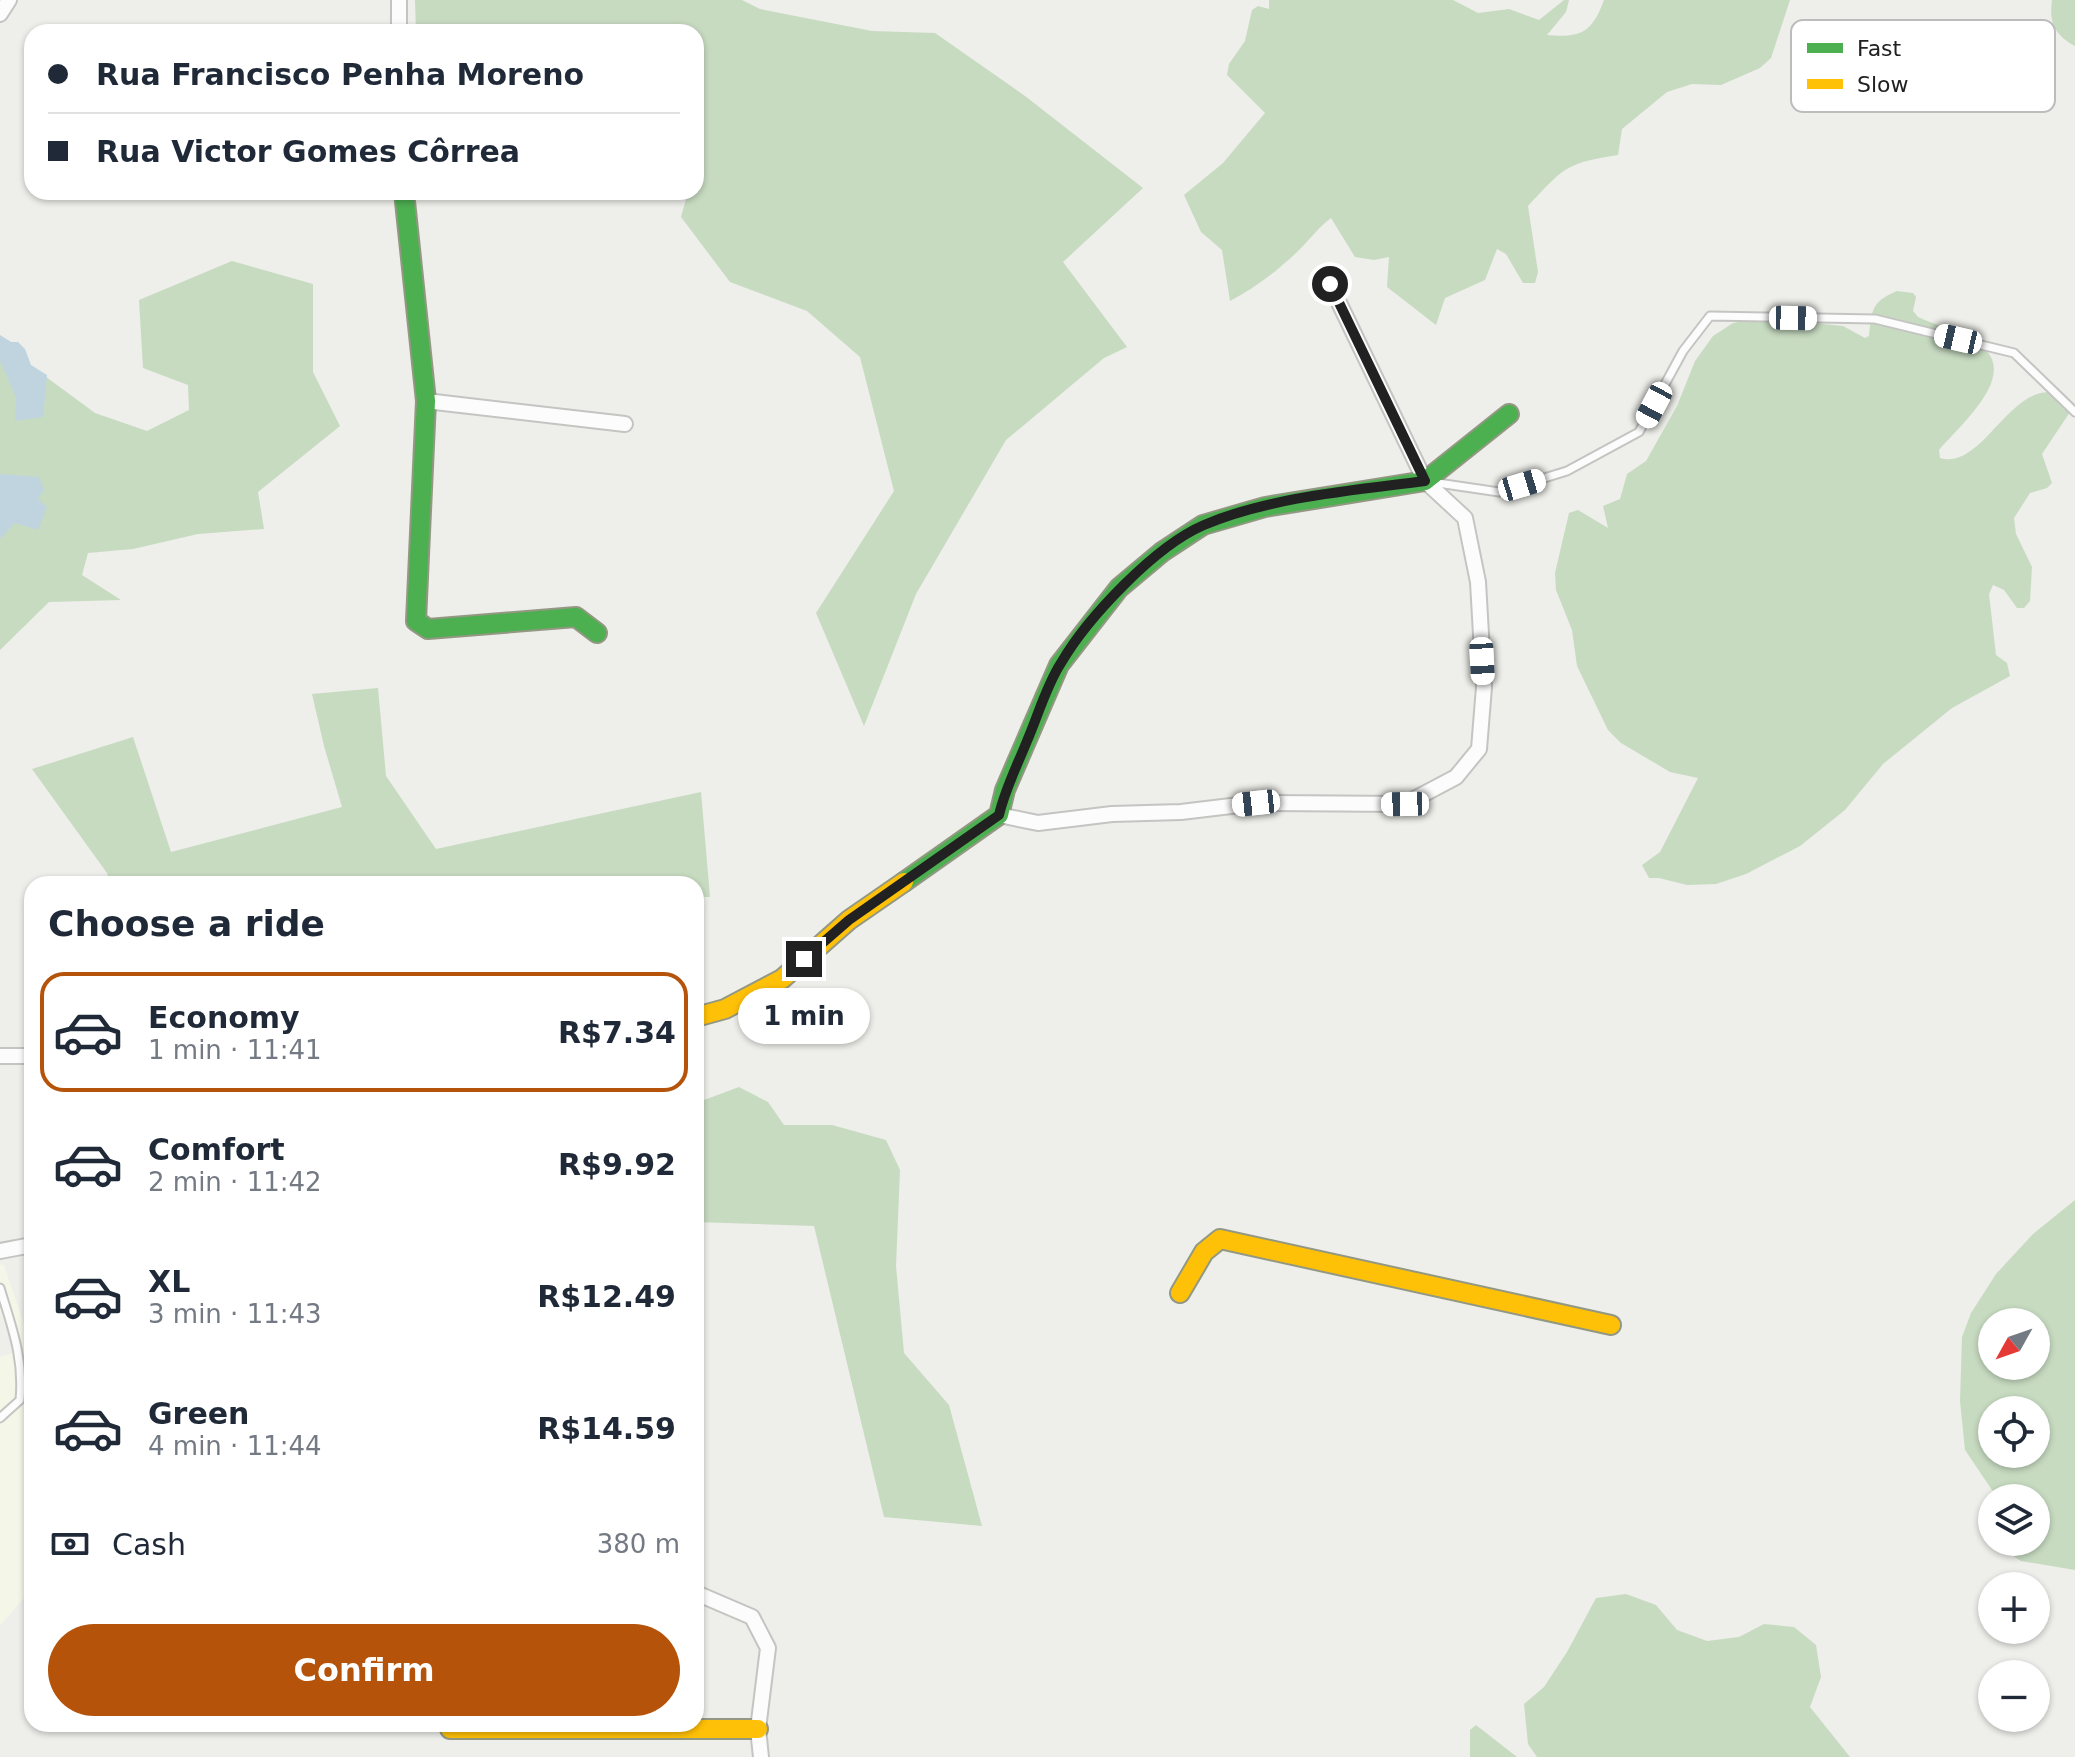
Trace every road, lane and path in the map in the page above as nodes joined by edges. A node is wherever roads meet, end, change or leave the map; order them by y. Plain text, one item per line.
1 (9, 0) edge
2 (399, 0) edge
3 (0, 14) edge
4 (399, 24) edge
5 (405, 200) edge
6 (1330, 284) dead end
7 (426, 401) junction
8 (2075, 412) edge
9 (1509, 414) dead end
10 (625, 424) dead end
11 (1425, 481) junction
12 (597, 633) dead end
13 (999, 815) junction
14 (704, 1015) edge
15 (0, 1056) edge
16 (24, 1056) edge
17 (24, 1246) edge
18 (0, 1251) edge
19 (0, 1288) edge
20 (1180, 1293) dead end
21 (1611, 1325) dead end
22 (0, 1418) edge
23 (704, 1596) edge
24 (704, 1729) edge
25 (758, 1729) junction
26 (761, 1757) edge

1 - 3 street
2 - 4 street
5 - 7 street
6 - 11 street
7 - 10 street
7 - 12 street
8 - 11 lane
9 - 11 street
11 - 13 street
11 - 13 street
13 - 14 street
15 - 16 street
17 - 18 street
19 - 22 lane
20 - 21 street
23 - 25 street
24 - 25 street
25 - 26 street

